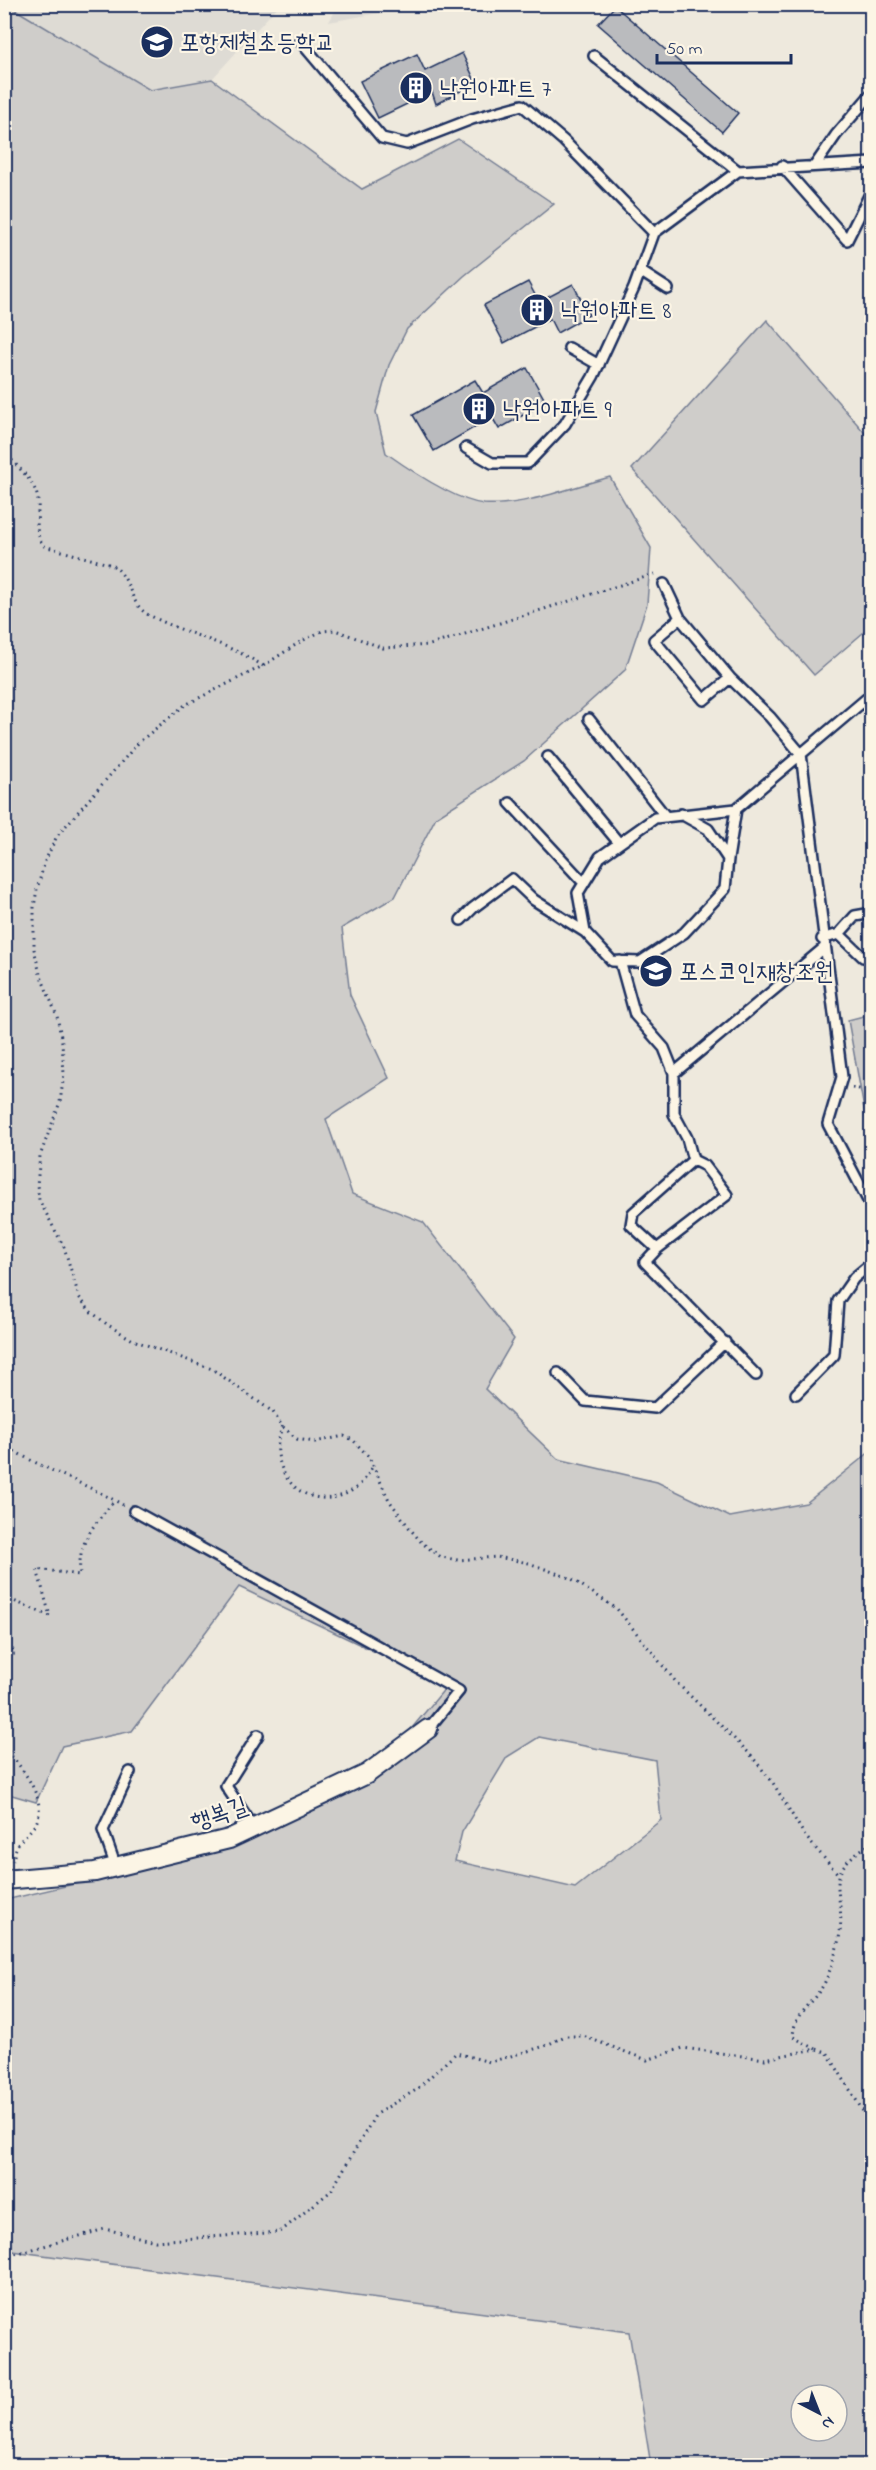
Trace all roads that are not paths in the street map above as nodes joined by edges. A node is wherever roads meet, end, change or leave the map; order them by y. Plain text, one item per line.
1 (300, 41) dead end
2 (594, 56) dead end
3 (872, 93) edge
4 (872, 163) edge
5 (816, 164) junction
6 (783, 166) junction
7 (738, 171) junction
8 (872, 190) edge
9 (654, 233) junction
10 (640, 271) junction
11 (668, 289) dead end
12 (569, 348) dead end
13 (599, 365) junction
14 (466, 448) dead end
15 (664, 584) road end
16 (680, 618) junction
17 (730, 678) junction
18 (872, 694) edge
19 (589, 719) dead end
20 (801, 754) junction
21 (548, 757) dead end
22 (510, 803) dead end
23 (736, 809) junction
24 (681, 814) junction
25 (666, 817) junction
26 (619, 843) junction
27 (728, 859) junction
28 (584, 884) junction
29 (872, 913) edge
30 (461, 920) dead end
31 (585, 932) junction
32 (839, 934) junction
33 (823, 943) junction
34 (872, 956) edge
35 (620, 961) junction
36 (674, 1073) junction
37 (693, 1160) junction
38 (872, 1208) edge
39 (657, 1249) junction
40 (872, 1263) edge
41 (725, 1342) junction
42 (558, 1373) dead end
43 (756, 1375) dead end
44 (796, 1394) dead end
45 (134, 1511) dead end
46 (428, 1729) joint
47 (258, 1735) dead end
48 (130, 1772) dead end
49 (254, 1827) junction
50 (116, 1867) junction
51 (7, 1880) edge

1 - 9 lane
2 - 7 lane
3 - 5 lane
4 - 5 lane
5 - 6 lane
6 - 7 lane
6 - 8 lane
7 - 9 lane
9 - 10 lane
10 - 11 lane
10 - 13 lane
12 - 13 lane
13 - 14 lane
15 - 16 lane
16 - 17 lane
16 - 17 lane
17 - 20 lane
18 - 20 lane
19 - 25 lane
20 - 23 lane
20 - 33 lane
21 - 26 lane
22 - 28 lane
23 - 24 lane
23 - 27 lane
24 - 25 lane
24 - 27 lane
25 - 26 lane
26 - 28 lane
27 - 35 lane
28 - 31 lane
29 - 32 lane
30 - 31 lane
31 - 35 lane
32 - 33 lane
32 - 34 lane
33 - 36 lane
33 - 38 lane
35 - 36 lane
36 - 37 lane
37 - 39 lane
37 - 39 lane
39 - 41 lane
40 - 44 lane
41 - 42 lane
41 - 43 lane
45 - 46 lane
46 - 49 street, 행복길
47 - 49 lane
48 - 50 lane
49 - 50 street, 행복길
50 - 51 street, 행복길

